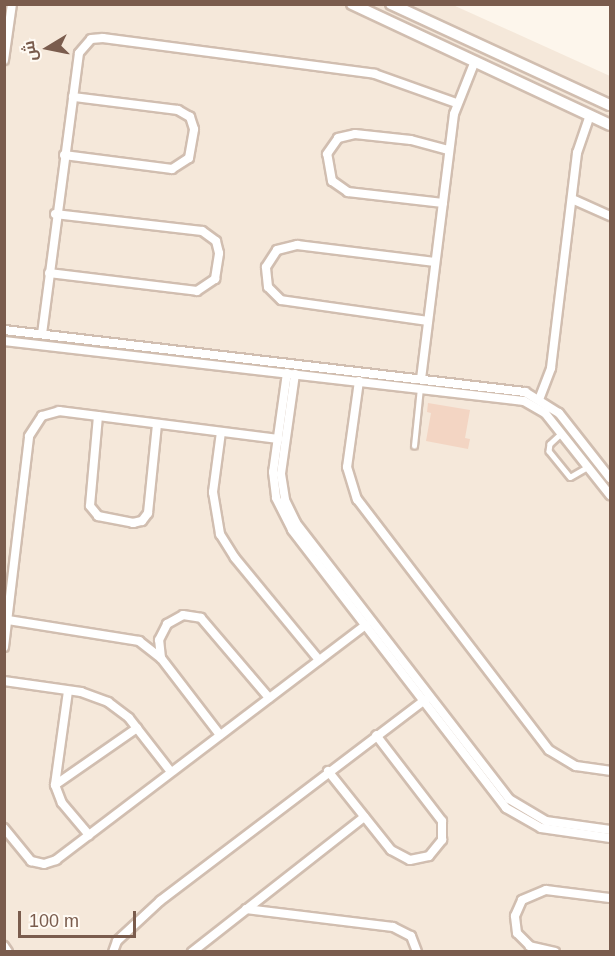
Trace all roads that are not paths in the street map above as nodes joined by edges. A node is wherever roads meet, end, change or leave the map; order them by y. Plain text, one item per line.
1 (12, 4) edge
2 (391, 4) edge
3 (352, 5) edge
4 (4, 60) edge
5 (475, 61) junction
6 (72, 97) junction
7 (456, 103) junction
8 (610, 105) edge
9 (590, 115) junction
10 (610, 125) edge
11 (449, 150) junction
12 (64, 155) junction
13 (572, 199) junction
14 (443, 203) junction
15 (55, 214) junction
16 (610, 216) edge
17 (435, 262) junction
18 (49, 273) junction
19 (428, 321) junction
20 (4, 330) edge
21 (42, 334) junction
22 (4, 340) edge
23 (291, 374) junction
24 (358, 381) junction
25 (420, 383) junction
26 (540, 397) junction
27 (98, 416) junction
28 (158, 424) junction
29 (221, 432) junction
30 (562, 433) junction
31 (278, 439) junction
32 (414, 446) dead end
33 (588, 466) junction
34 (610, 478) edge
35 (610, 495) edge
36 (8, 620) junction
37 (366, 625) junction
38 (4, 647) edge
39 (162, 658) junction
40 (319, 660) junction
41 (4, 681) edge
42 (69, 691) junction
43 (269, 698) junction
44 (425, 700) junction
45 (137, 728) junction
46 (220, 735) junction
47 (376, 735) junction
48 (328, 771) junction
49 (610, 771) edge
50 (171, 772) junction
51 (55, 785) junction
52 (364, 817) junction
53 (4, 828) edge
54 (610, 830) edge
55 (89, 835) junction
56 (610, 838) edge
57 (610, 898) edge
58 (246, 909) junction
59 (4, 946) edge
60 (9, 951) edge
61 (113, 951) edge
62 (192, 951) edge
63 (417, 951) edge
64 (555, 951) edge

1 - 4 street
2 - 8 street
3 - 5 street
5 - 7 street
5 - 9 street
6 - 7 street
6 - 12 street
6 - 12 street
7 - 11 street
9 - 10 street
9 - 13 street
11 - 14 street
11 - 14 street
12 - 15 street
13 - 16 street
13 - 26 street
14 - 17 street
15 - 18 street
15 - 18 street
17 - 19 street
17 - 19 street
18 - 21 street
19 - 25 street
20 - 21 street
21 - 25 street
22 - 23 street
23 - 24 street
23 - 31 street
23 - 54 street
24 - 25 street
24 - 49 street
25 - 26 street
25 - 30 street
25 - 32 lane
26 - 34 street
27 - 28 street
27 - 28 street
27 - 36 street
28 - 29 street
29 - 31 street
29 - 40 street
30 - 33 street
30 - 33 lane
31 - 37 street
33 - 35 street
36 - 38 street
36 - 39 street
37 - 40 street
37 - 44 street
39 - 43 street
39 - 46 street
40 - 43 street
41 - 42 street
42 - 45 street
42 - 51 street
43 - 46 street
44 - 47 street
44 - 56 street
45 - 50 street
45 - 51 street
46 - 50 street
47 - 48 street
47 - 52 street
48 - 52 street
48 - 61 street
50 - 55 street
51 - 55 street
52 - 58 street
53 - 55 street
57 - 64 street
58 - 62 street
58 - 63 street
59 - 60 street

